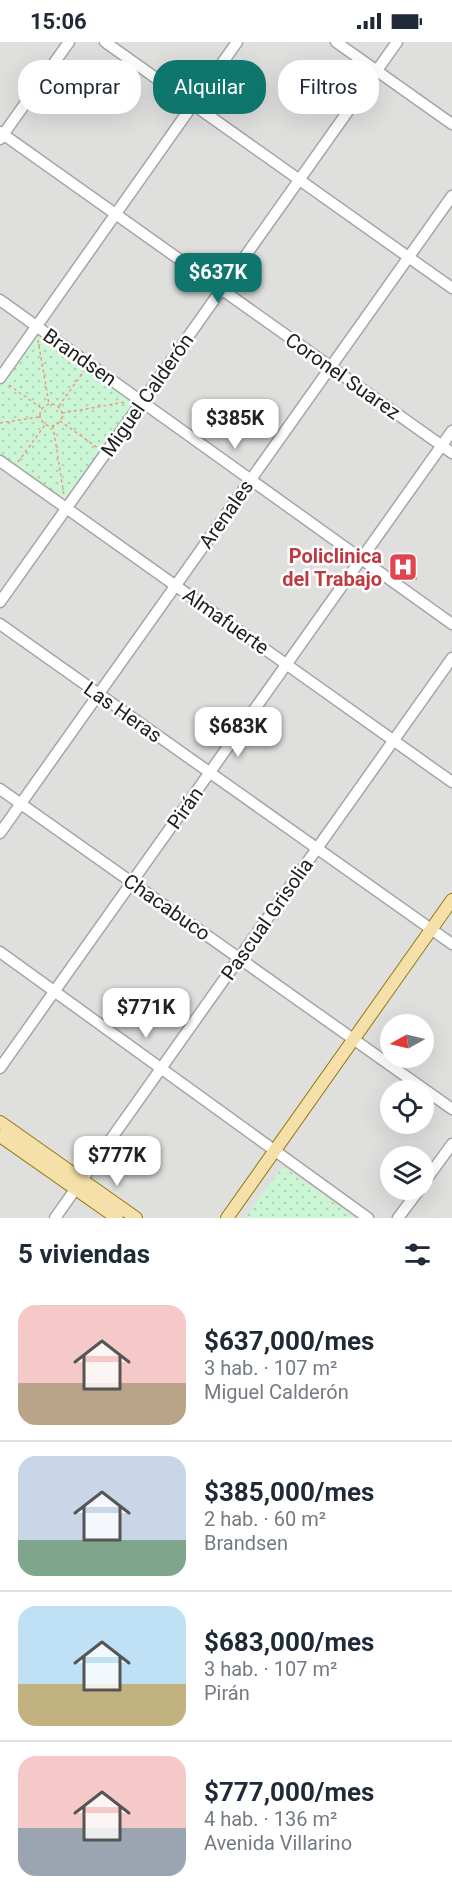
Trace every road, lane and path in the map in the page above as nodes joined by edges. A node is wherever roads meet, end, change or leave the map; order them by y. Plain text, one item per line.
1 (69, 42) edge
2 (105, 42) edge
3 (237, 42) edge
4 (336, 42) edge
5 (397, 42) edge
6 (224, 60) edge
7 (361, 60) edge
8 (379, 68) edge
9 (379, 72) edge
10 (153, 76) edge
11 (186, 114) edge
12 (207, 114) edge
13 (346, 114) edge
14 (452, 124) edge
15 (1, 135) edge
16 (299, 180) junction
17 (452, 196) edge
18 (116, 214) junction
19 (408, 257) junction
20 (452, 288) edge
21 (222, 289) junction
22 (0, 300) edge
23 (37, 326) junction
24 (38, 340) dead end
25 (88, 365) dead end
26 (331, 367) junction
27 (4, 382) edge
28 (143, 401) junction
29 (126, 402) dead end
30 (49, 404) junction
31 (58, 406) junction
32 (42, 409) junction
33 (62, 413) junction
34 (40, 416) junction
35 (60, 421) junction
36 (0, 423) edge
37 (45, 424) junction
38 (52, 426) junction
39 (452, 431) edge
40 (442, 445) junction
41 (101, 450) dead end
42 (452, 453) edge
43 (0, 461) edge
44 (15, 465) dead end
45 (251, 479) junction
46 (57, 495) dead end
47 (66, 508) junction
48 (361, 559) junction
49 (176, 586) junction
50 (0, 602) edge
51 (0, 624) edge
52 (452, 624) edge
53 (452, 657) edge
54 (287, 664) junction
55 (99, 694) junction
56 (394, 740) junction
57 (209, 773) junction
58 (452, 782) edge
59 (0, 789) edge
60 (21, 803) junction
61 (0, 833) edge
62 (317, 849) junction
63 (132, 882) junction
64 (452, 900) edge
65 (431, 929) junction
66 (452, 944) edge
67 (0, 951) edge
68 (240, 958) junction
69 (56, 991) junction
70 (355, 1039) junction
71 (161, 1067) junction
72 (0, 1068) edge
73 (452, 1109) edge
74 (0, 1122) edge
75 (0, 1136) edge
76 (452, 1144) edge
77 (275, 1149) junction
78 (434, 1169) edge
79 (79, 1184) junction
80 (412, 1200) edge
81 (55, 1218) edge
82 (117, 1218) edge
83 (136, 1218) edge
84 (226, 1218) edge
85 (368, 1218) edge
86 (398, 1218) edge

1 - 15 street
2 - 10 street
3 - 6 street
4 - 7 street
5 - 8 street, Miguel Calderón
9 - 14 street
11 - 18 street
12 - 16 street
13 - 16 street, Miguel Calderón
15 - 18 street, Coronel Suarez
16 - 19 street
16 - 21 street, Miguel Calderón
17 - 19 street, Arenales
18 - 21 street, Coronel Suarez
18 - 23 street
19 - 20 street
19 - 26 street, Arenales
21 - 26 street, Coronel Suarez
21 - 28 street, Miguel Calderón
22 - 23 street, Brandsen
23 - 27 street
23 - 28 street, Brandsen
24 - 30 path
25 - 31 path
26 - 40 street, Coronel Suarez
26 - 45 street, Arenales
27 - 32 path
28 - 45 street, Brandsen
28 - 47 street, Miguel Calderón
29 - 33 path
30 - 31 path
30 - 32 path
31 - 33 path
32 - 34 path
33 - 35 path
34 - 36 path
34 - 37 path
35 - 38 path
35 - 41 path
37 - 38 path
37 - 44 path
38 - 46 path
39 - 40 street, Pirán
40 - 42 street, Coronel Suarez
40 - 48 street, Pirán
43 - 47 street, Almafuerte
45 - 48 street, Brandsen
45 - 49 street, Arenales
47 - 49 street, Almafuerte
47 - 50 street, Miguel Calderón
48 - 52 street, Brandsen
48 - 54 street, Pirán
49 - 54 street, Almafuerte
49 - 55 street, Arenales
51 - 55 street, Las Heras
53 - 56 street, Pascual Grisolia
54 - 56 street, Almafuerte
54 - 57 street, Pirán
55 - 57 street, Las Heras
55 - 60 street, Arenales
56 - 58 street, Almafuerte
56 - 62 street, Pascual Grisolia
57 - 62 street, Las Heras
57 - 63 street, Pirán
59 - 60 street, Chacabuco
60 - 61 street, Arenales
60 - 63 street, Chacabuco
62 - 65 street, Las Heras
62 - 68 street, Pascual Grisolia
63 - 68 street, Chacabuco
63 - 69 street, Pirán
64 - 65 main road
65 - 66 street, Las Heras
65 - 70 main road
67 - 69 street
68 - 70 street, Chacabuco
68 - 71 street, Pascual Grisolia
69 - 71 street
69 - 72 street, Pirán
70 - 73 street, Chacabuco
70 - 77 main road
71 - 77 street
71 - 79 street, Pascual Grisolia
74 - 79 main road
75 - 79 main road
76 - 78 street
77 - 84 main road
77 - 85 street
79 - 81 street, Pascual Grisolia
79 - 82 main road
79 - 83 main road
80 - 86 street

